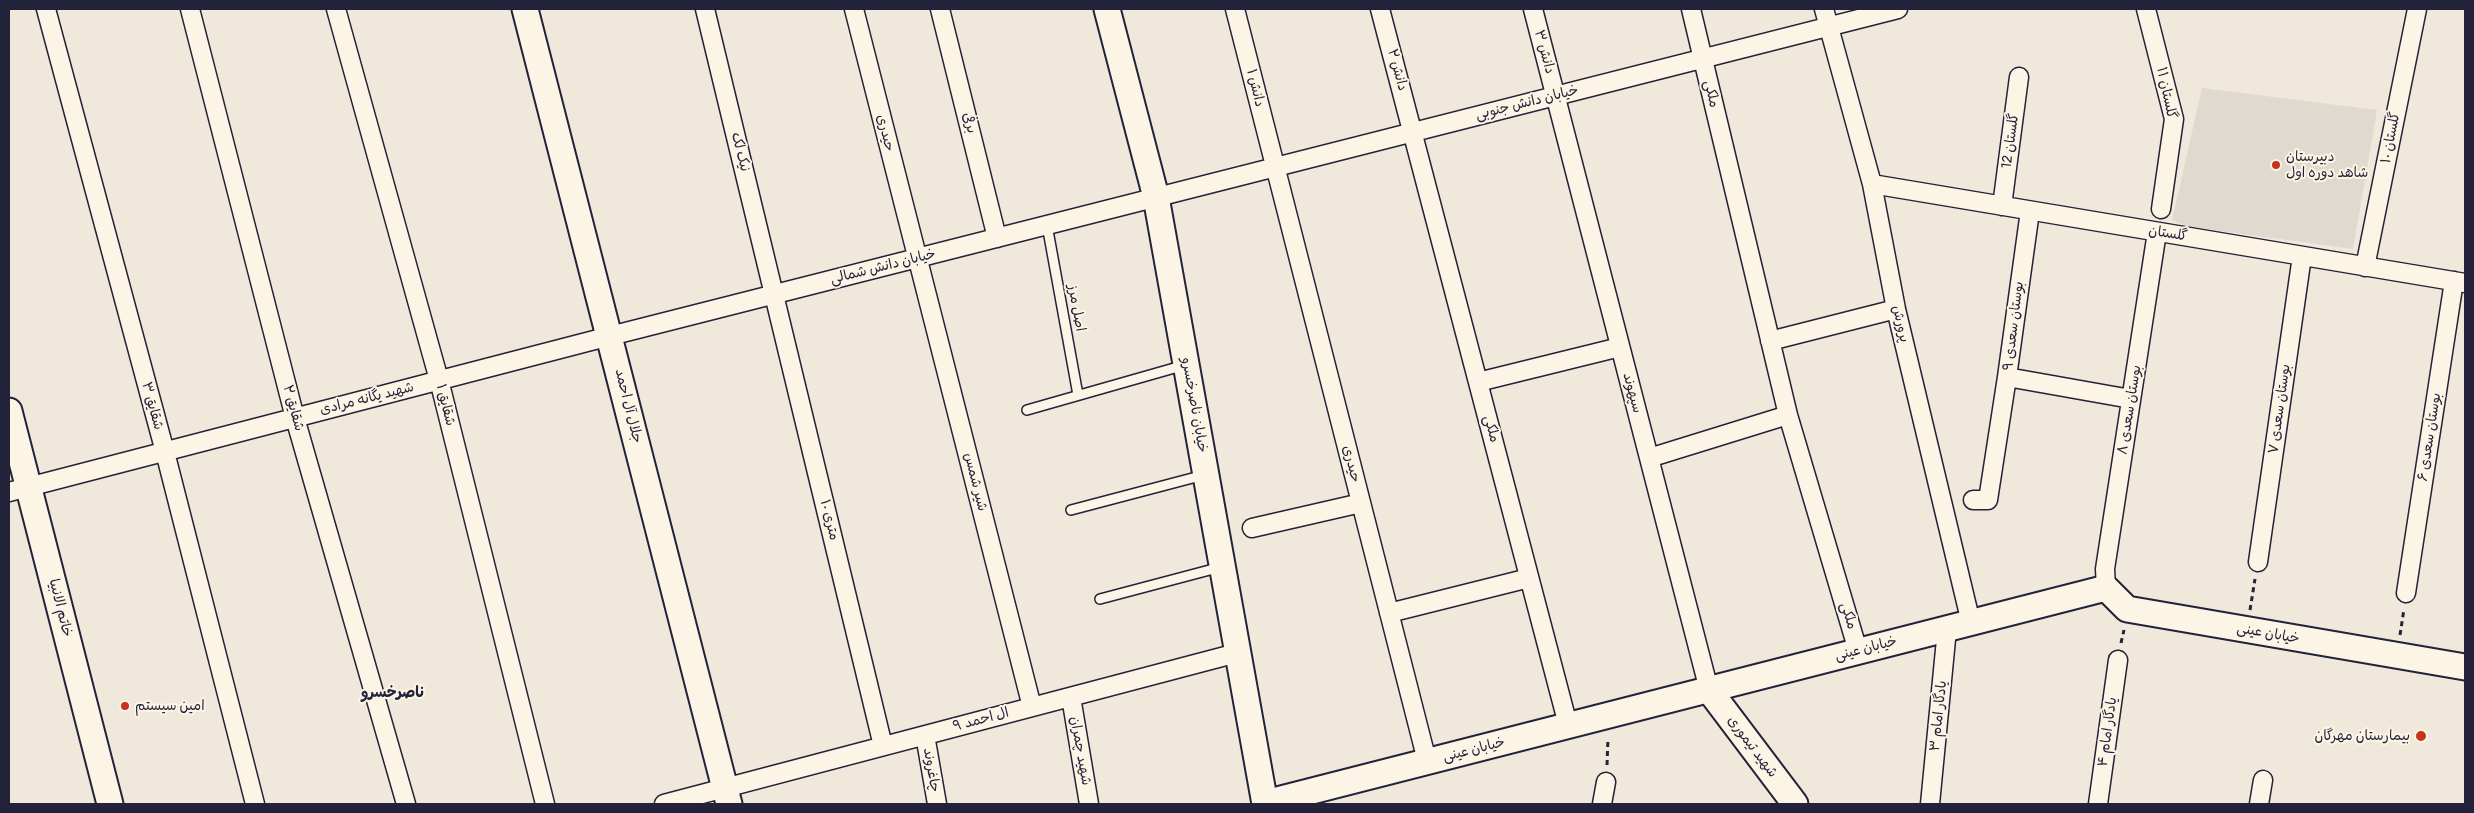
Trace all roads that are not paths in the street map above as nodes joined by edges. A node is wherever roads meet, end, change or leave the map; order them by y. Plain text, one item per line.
1 (46, 9) edge
2 (190, 9) edge
3 (336, 9) edge
4 (525, 9) edge
5 (705, 9) edge
6 (854, 9) edge
7 (940, 9) edge
8 (1107, 9) edge
9 (1235, 9) edge
10 (1380, 9) edge
11 (1533, 9) edge
12 (1691, 9) edge
13 (1824, 9) edge
14 (1898, 9) edge
15 (2146, 9) edge
16 (2417, 9) edge
17 (1829, 26) junction
18 (1703, 58) junction
19 (2019, 77) dead end
20 (1555, 96) junction
21 (1413, 132) junction
22 (1275, 167) junction
23 (1872, 184) junction
24 (1156, 197) junction
25 (2002, 206) junction
26 (2161, 209) dead end
27 (2030, 210) junction
28 (1047, 225) junction
29 (2158, 232) junction
30 (997, 238) junction
31 (2302, 256) junction
32 (917, 258) junction
33 (2365, 267) junction
34 (2460, 282) edge
35 (774, 294) junction
36 (1896, 309) junction
37 (610, 336) junction
38 (1770, 341) junction
39 (1620, 347) junction
40 (1186, 364) junction
41 (2006, 377) junction
42 (439, 380) junction
43 (1478, 382) junction
44 (1078, 395) junction
45 (2131, 399) junction
46 (1026, 410) dead end
47 (9, 411) edge
48 (1788, 415) junction
49 (295, 418) junction
50 (164, 452) junction
51 (1649, 458) junction
52 (1206, 474) junction
53 (19, 489) edge
54 (1973, 500) dead end
55 (1361, 504) junction
56 (1071, 510) dead end
57 (1252, 528) dead end
58 (2258, 562) road end
59 (1223, 566) junction
60 (1530, 578) junction
61 (2106, 588) junction
62 (2406, 593) road end
63 (1100, 599) dead end
64 (1389, 613) junction
65 (1971, 623) junction
66 (1947, 628) junction
67 (1858, 652) junction
68 (1237, 653) junction
69 (2118, 660) road end
70 (2465, 667) edge
71 (1709, 690) junction
72 (1071, 697) junction
73 (1032, 707) junction
74 (1568, 725) junction
75 (925, 735) junction
76 (883, 746) junction
77 (1427, 761) junction
78 (2263, 780) dead end
79 (1606, 782) road end
80 (727, 796) edge
81 (1270, 803) edge
82 (110, 804) edge
83 (255, 804) edge
84 (406, 804) edge
85 (545, 804) edge
86 (664, 804) edge
87 (937, 804) edge
88 (1089, 804) edge
89 (1602, 804) edge
90 (1795, 804) edge
91 (1930, 804) edge
92 (2098, 804) edge
93 (2259, 804) edge

1 - 50 street, شقایق ۳
2 - 49 street, شقایق ۲
3 - 42 street, شقایق ۱
4 - 37 street, جلال آل احمد
5 - 35 street, نیک لک
6 - 32 street, حیدری
7 - 30 street, برفی
8 - 24 street, خیابان ناصرخسرو
9 - 22 street, دانش ۱
10 - 21 street, دانش ۲
11 - 20 street, دانش ۳
12 - 18 street, ملکی
13 - 17 street, پرورش
14 - 17 street, خیابان دانش جنوبی
15 - 26 street, گلستان ۱۱
16 - 33 street, گلستان ۱۰
17 - 18 street, خیابان دانش جنوبی
17 - 23 street, پرورش
18 - 20 street, خیابان دانش جنوبی
18 - 38 street, ملکی
19 - 25 street, گلستان 12
20 - 21 street, خیابان دانش جنوبی
20 - 39 street, سپهوند
21 - 22 street, خیابان دانش جنوبی
21 - 43 street, ملکی
22 - 24 street, خیابان دانش جنوبی
22 - 55 street, حیدری
23 - 25 street, گلستان
23 - 36 street, پرورش
24 - 28 street, خیابان دانش شمالی
24 - 40 street, خیابان ناصرخسرو
25 - 27 street, گلستان
27 - 29 street, گلستان
27 - 41 street, بوستان سعدی ۹
28 - 30 street, خیابان دانش شمالی
28 - 44 lane, اصل مرز
29 - 31 street, گلستان
29 - 45 street, بوستان سعدی ۸
30 - 32 street, خیابان دانش شمالی
31 - 33 street, گلستان
31 - 58 street, بوستان سعدی ۷
32 - 35 street, خیابان دانش شمالی
32 - 73 street, شیر شمس
33 - 34 street, گلستان
34 - 62 street, بوستان سعدی ۶
35 - 37 street, خیابان دانش شمالی
35 - 76 street, ۱۰ متری
36 - 38 street
36 - 65 street, پرورش
37 - 42 street, شهید یگانه مرادی
37 - 80 street, جلال آل احمد
38 - 48 street, ملکی
39 - 43 street
39 - 51 street, سپهوند
40 - 44 lane
40 - 52 street, خیابان ناصرخسرو
41 - 45 street, بوستان سعدی ۹
41 - 54 street
42 - 49 street, شهید یگانه مرادی
42 - 85 street, شقایق ۱
43 - 60 street, ملکی
44 - 46 lane
45 - 61 street, بوستان سعدی ۸
47 - 53 street, خاتم الانبیا
48 - 51 street
48 - 67 street, ملکی
49 - 50 street, شهید یگانه مرادی
49 - 84 street, شقایق ۲
50 - 53 street, شهید یگانه مرادی
50 - 83 street, شقایق ۳
51 - 71 street, سپهوند
52 - 56 lane
52 - 59 street, خیابان ناصرخسرو
53 - 82 street, خاتم الانبیا
55 - 57 street
55 - 64 street, حیدری
59 - 63 lane
59 - 68 street, خیابان ناصرخسرو
60 - 64 street
60 - 74 street, ملکی
61 - 65 street, خیابان عینی
61 - 70 street, خیابان عینی
64 - 77 street, حیدری
65 - 66 street, خیابان عینی
66 - 67 street, خیابان عینی
66 - 91 street, یادگار امام ۳
67 - 71 street, خیابان عینی
68 - 72 street, ال احمد ۹
68 - 81 street, خیابان ناصرخسرو
69 - 92 street, یادگار امام ۴
71 - 74 street, خیابان عینی
71 - 90 street, شهید تیموری
72 - 73 street, ال احمد ۹
72 - 88 street, شهید چمران
73 - 75 street, ال احمد ۹
74 - 77 street, خیابان عینی
75 - 76 street, ال احمد ۹
75 - 87 street, چاغروند
76 - 80 street, ال احمد ۹
77 - 81 street, خیابان عینی
78 - 93 street
79 - 89 street
80 - 86 street, ال احمد ۹

